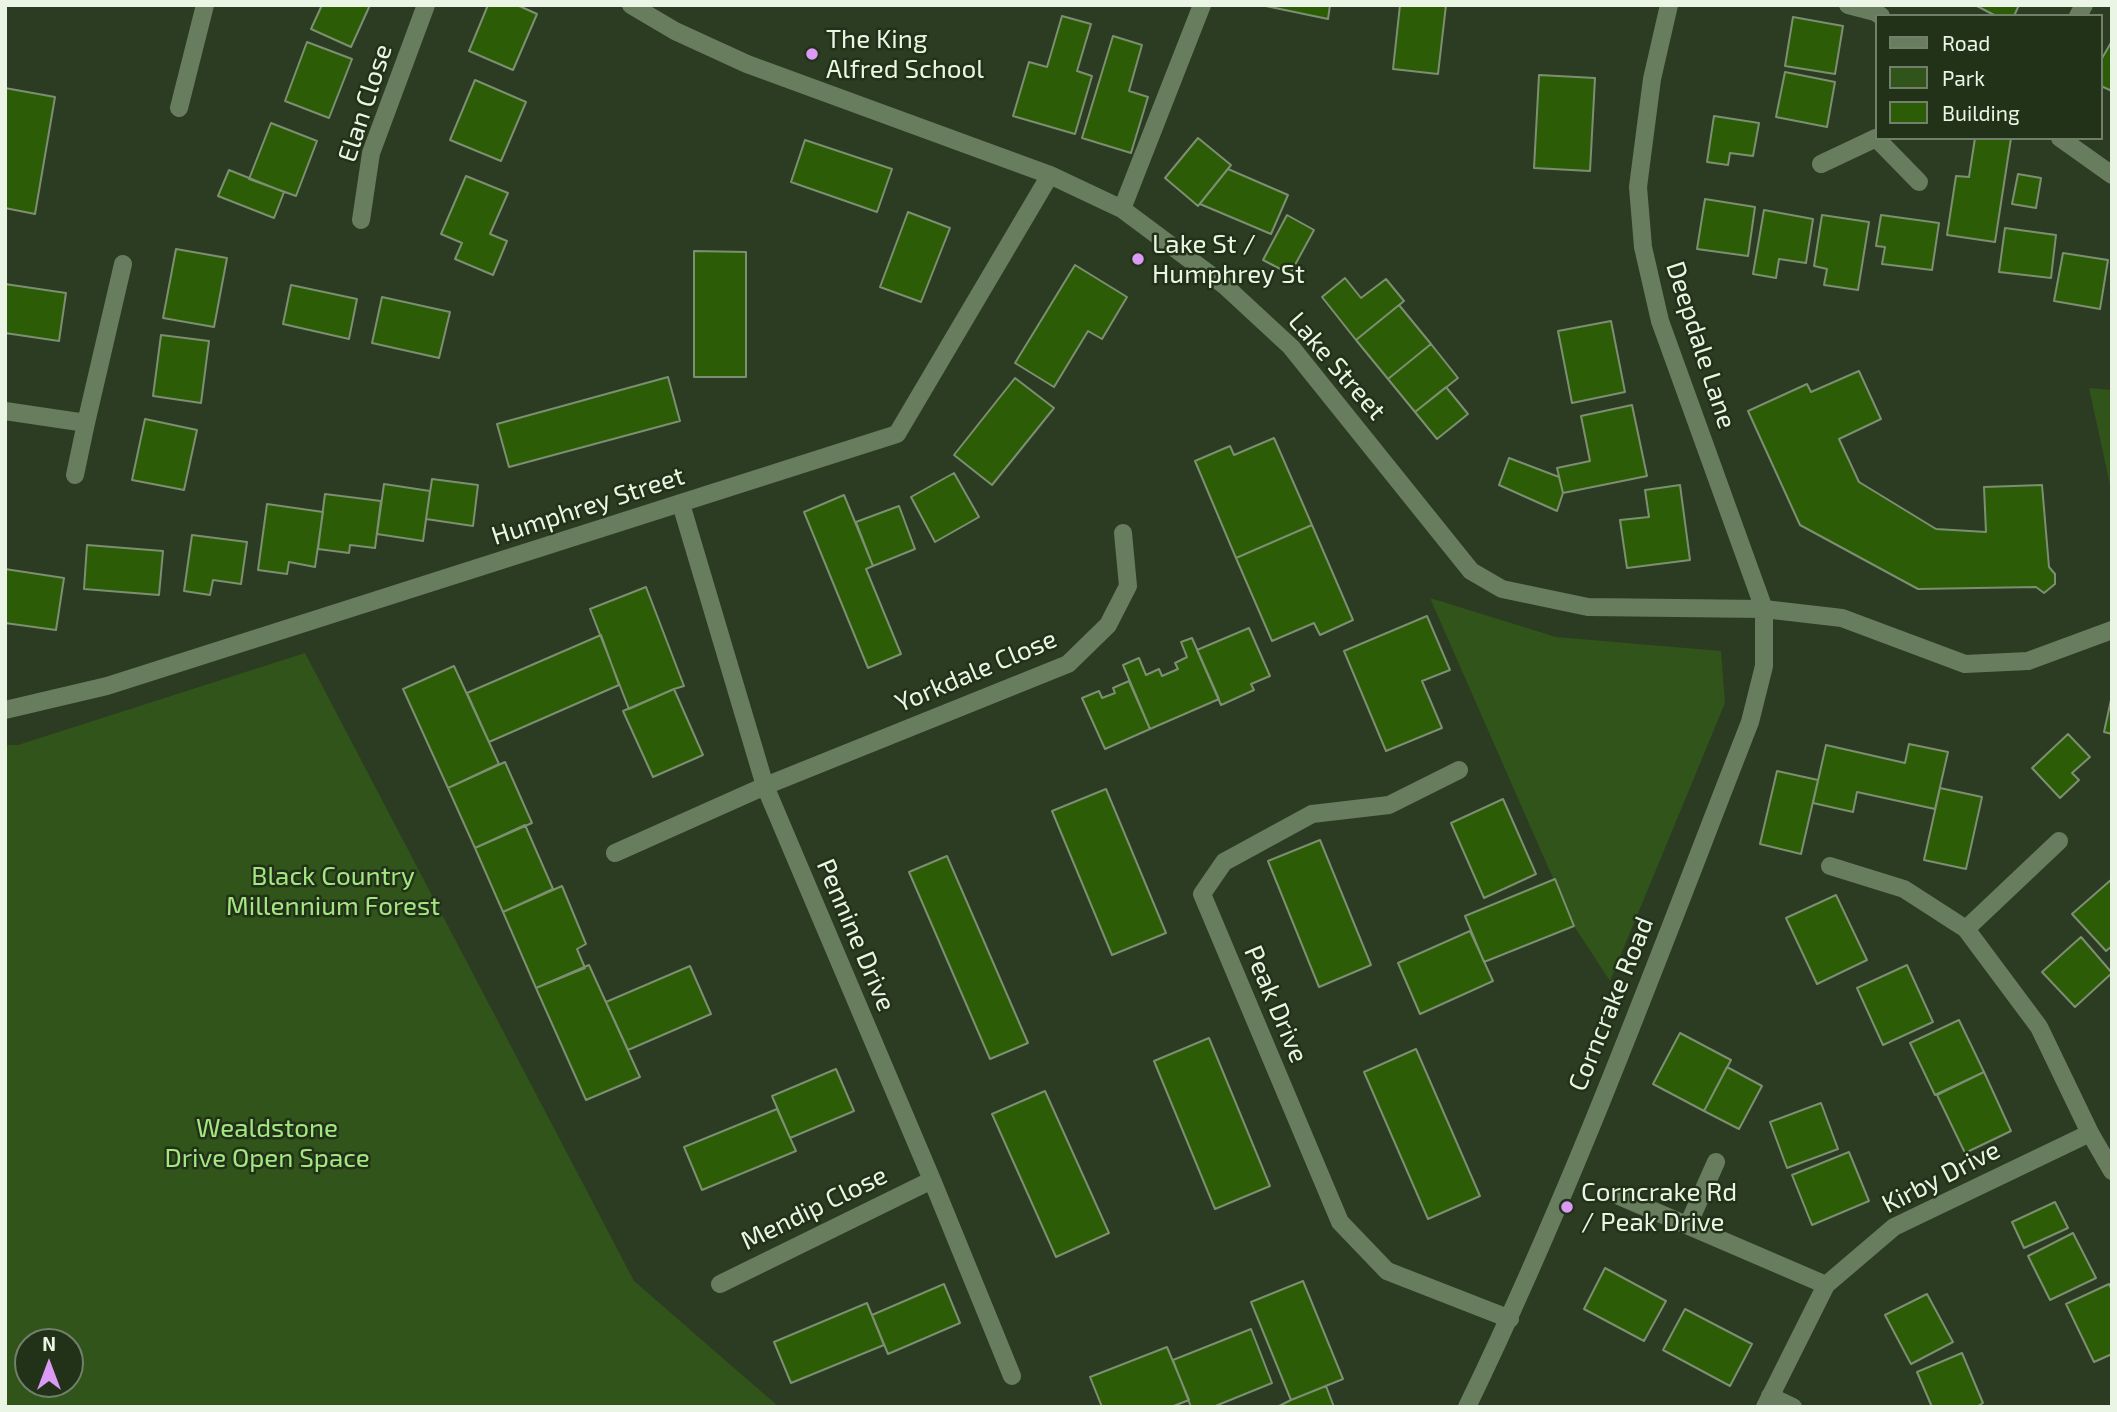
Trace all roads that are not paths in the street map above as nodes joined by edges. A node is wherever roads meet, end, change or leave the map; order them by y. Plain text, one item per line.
1 (205, 5) edge
2 (426, 5) edge
3 (631, 5) edge
4 (1202, 5) edge
5 (1669, 5) edge
6 (1848, 5) edge
7 (1878, 14) edge
8 (178, 108) dead end
9 (1876, 137) edge
10 (1880, 140) edge
11 (2063, 140) edge
12 (1821, 164) dead end
13 (1050, 174) junction
14 (2112, 175) edge
15 (1919, 182) dead end
16 (1122, 209) junction
17 (361, 219) dead end
18 (123, 264) dead end
19 (5, 411) edge
20 (86, 423) junction
21 (75, 475) dead end
22 (681, 504) junction
23 (1123, 533) dead end
24 (1764, 609) junction
25 (2112, 630) edge
26 (5, 710) edge
27 (1459, 770) dead end
28 (765, 786) junction
29 (2059, 841) dead end
30 (615, 853) dead end
31 (1830, 866) dead end
32 (1966, 929) junction
33 (2090, 1133) junction
34 (1716, 1162) dead end
35 (2112, 1171) edge
36 (932, 1180) junction
37 (1619, 1196) dead end
38 (1688, 1225) junction
39 (720, 1284) dead end
40 (1826, 1285) junction
41 (1510, 1319) junction
42 (1012, 1376) dead end
43 (1767, 1402) edge
44 (1467, 1407) edge
45 (1793, 1407) edge

1 - 8 street
2 - 17 street, Elan Close
3 - 13 street, Lake Street
4 - 16 street
5 - 24 street, Deepdale Lane
6 - 7 street
9 - 12 street
10 - 15 street
11 - 14 street
13 - 16 street, Lake Street
13 - 22 street, Humphrey Street
16 - 24 street, Lake Street
18 - 20 street
19 - 20 street
20 - 21 street
22 - 26 street, Humphrey Street
22 - 28 street, Pennine Drive
23 - 28 street, Yorkdale Close
24 - 25 street, Lake Street
24 - 41 street, Corncrake Road
27 - 41 street, Peak Drive
28 - 30 street, Yorkdale Close
28 - 36 street, Pennine Drive
29 - 32 street
31 - 32 street
32 - 33 street
33 - 35 street
33 - 40 street, Kirby Drive
34 - 38 street
36 - 39 street, Mendip Close
36 - 42 street, Pennine Drive
37 - 38 street
38 - 40 street
40 - 43 street, Kirby Drive
41 - 44 street, Corncrake Road
43 - 45 street, Kirby Drive

